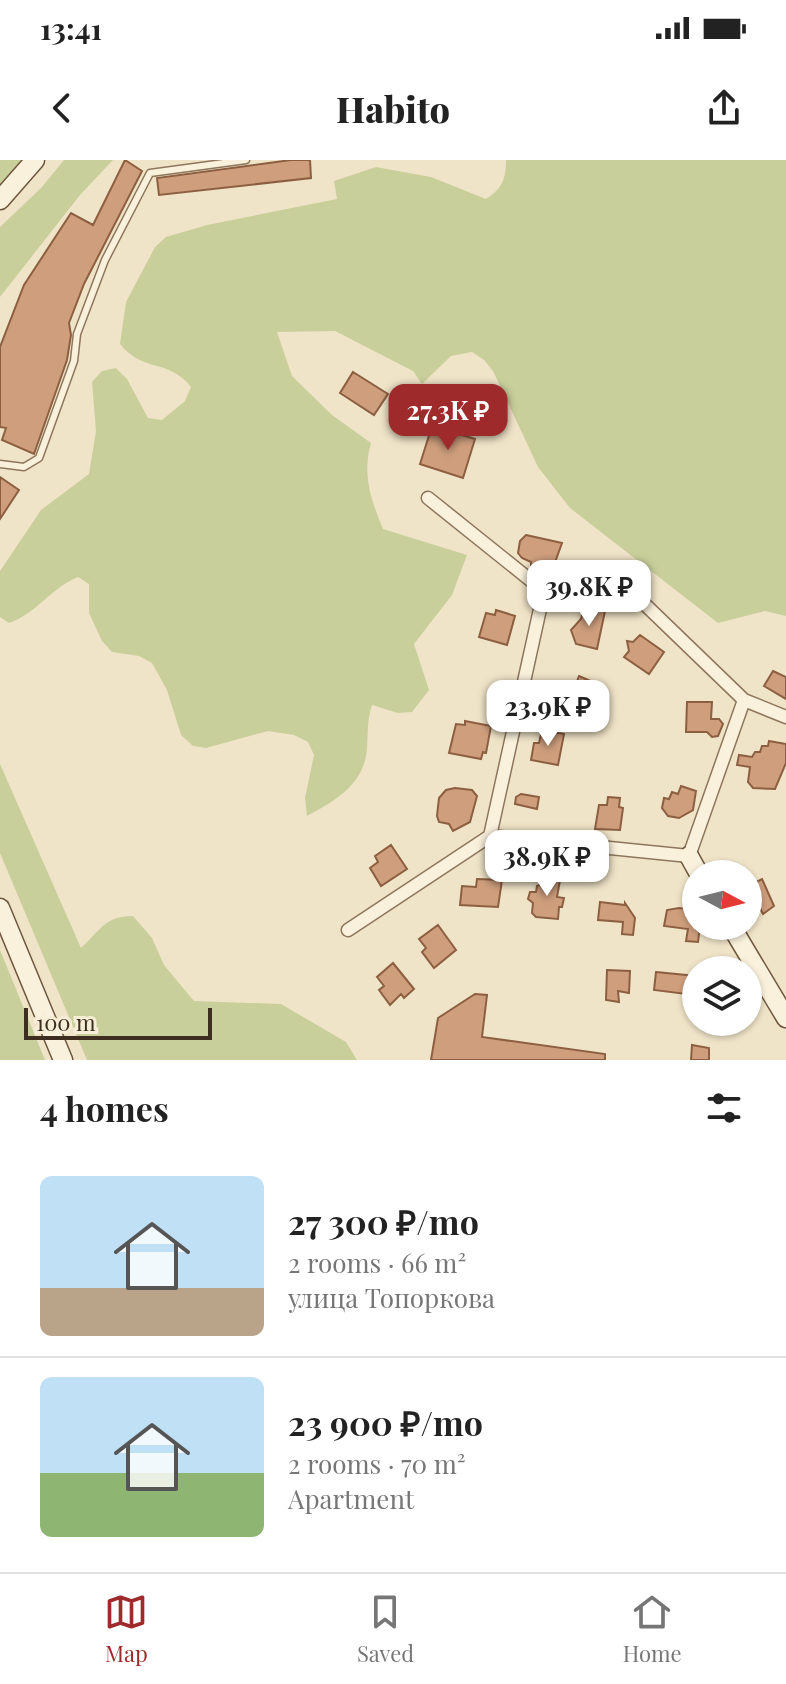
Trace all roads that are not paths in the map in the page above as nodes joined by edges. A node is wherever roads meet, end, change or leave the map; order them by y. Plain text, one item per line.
1 (35, 160) edge
2 (246, 160) edge
3 (0, 200) edge
4 (0, 464) edge
5 (428, 498) dead end
6 (544, 591) junction
7 (744, 700) junction
8 (786, 717) edge
9 (490, 836) junction
10 (689, 856) junction
11 (691, 860) edge
12 (0, 908) edge
13 (348, 930) dead end
14 (740, 940) edge
15 (784, 1011) edge
16 (63, 1060) edge

1 - 3 main road
2 - 4 lane
5 - 6 street
6 - 7 street
6 - 9 street
7 - 8 street
7 - 10 street
9 - 10 street
9 - 13 street
10 - 11 main road
12 - 16 main road
14 - 15 main road

